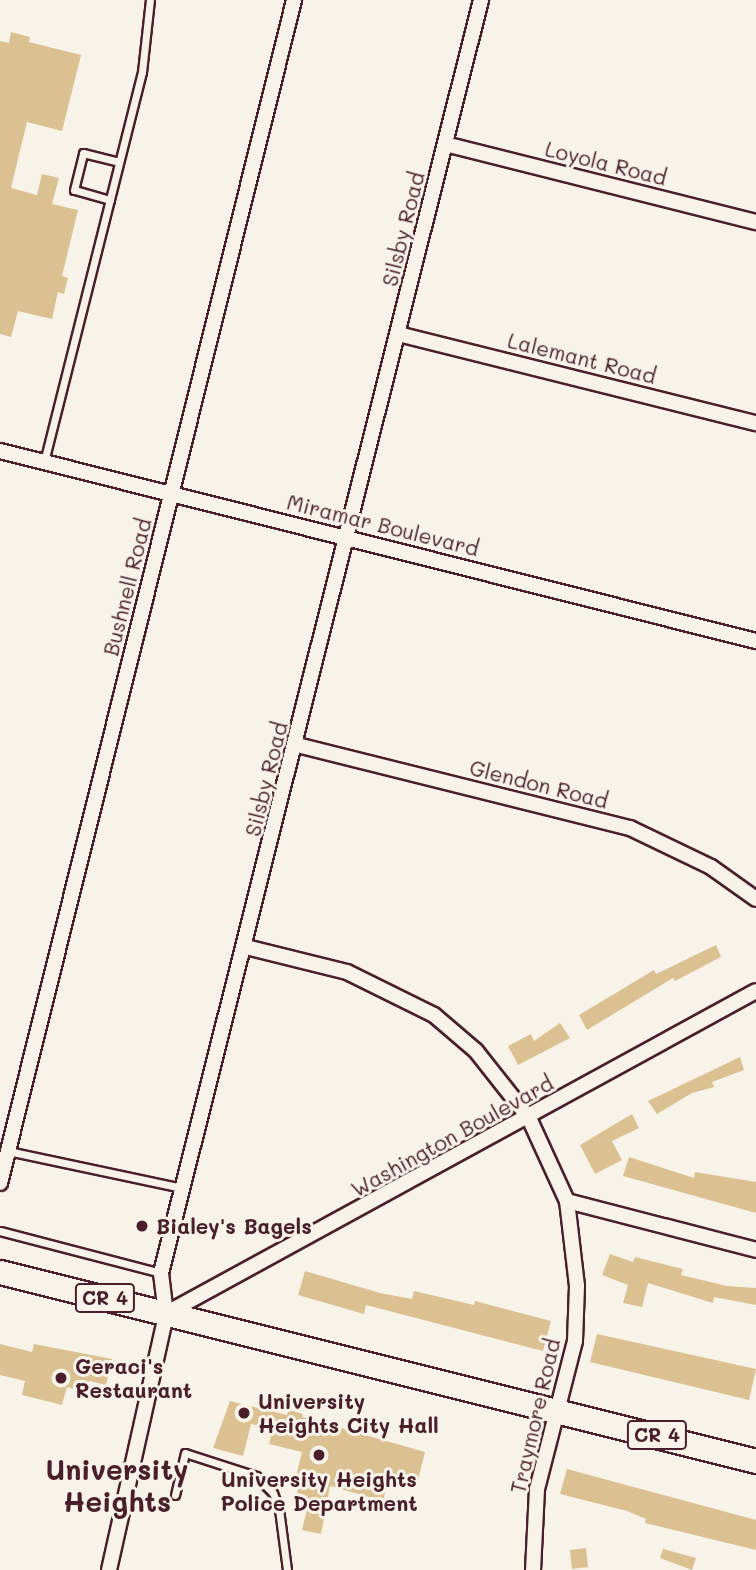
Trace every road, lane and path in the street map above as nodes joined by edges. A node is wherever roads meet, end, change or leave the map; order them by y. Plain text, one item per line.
1 (150, 0) edge
2 (293, 0) edge
3 (481, 0) edge
4 (445, 144) junction
5 (119, 162) junction
6 (110, 200) junction
7 (756, 222) edge
8 (398, 334) junction
9 (756, 423) edge
10 (0, 451) edge
11 (44, 462) junction
12 (172, 494) junction
13 (348, 537) junction
14 (756, 641) edge
15 (297, 745) junction
16 (756, 899) edge
17 (246, 947) junction
18 (756, 991) edge
19 (529, 1118) junction
20 (8, 1151) junction
21 (0, 1183) edge
22 (183, 1188) junction
23 (567, 1201) junction
24 (0, 1231) edge
25 (756, 1250) edge
26 (0, 1272) edge
27 (161, 1272) junction
28 (166, 1314) junction
29 (558, 1410) junction
30 (756, 1461) edge
31 (175, 1495) dead end
32 (109, 1570) edge
33 (288, 1570) edge
34 (533, 1570) edge

1 - 5 lane
2 - 12 street, Bushnell Road
3 - 4 street, Silsby Road
4 - 7 street, Loyola Road
4 - 8 street, Silsby Road
5 - 6 lane
5 - 6 lane
6 - 11 lane
8 - 9 street, Lalemant Road
8 - 13 street, Silsby Road
10 - 11 street, Miramar Boulevard
11 - 12 street, Miramar Boulevard
12 - 13 street, Miramar Boulevard
12 - 20 street, Bushnell Road
13 - 14 street, Miramar Boulevard
13 - 15 street, Silsby Road
15 - 16 street, Glendon Road
15 - 17 street, Silsby Road
17 - 19 street, Traymore Road
17 - 22 street, Silsby Road
18 - 19 street, Washington Boulevard
19 - 23 street, Traymore Road
19 - 28 street, Washington Boulevard
20 - 21 street, Bushnell Road
20 - 22 lane
22 - 27 street, Silsby Road
23 - 25 street
23 - 29 street, Traymore Road
24 - 27 lane
26 - 28 main road, CR 4
27 - 28 street, Silsby Road
28 - 29 main road, CR 4
28 - 32 street, Silsby Road
29 - 30 main road, CR 4
29 - 34 street, Traymore Road
31 - 33 lane

